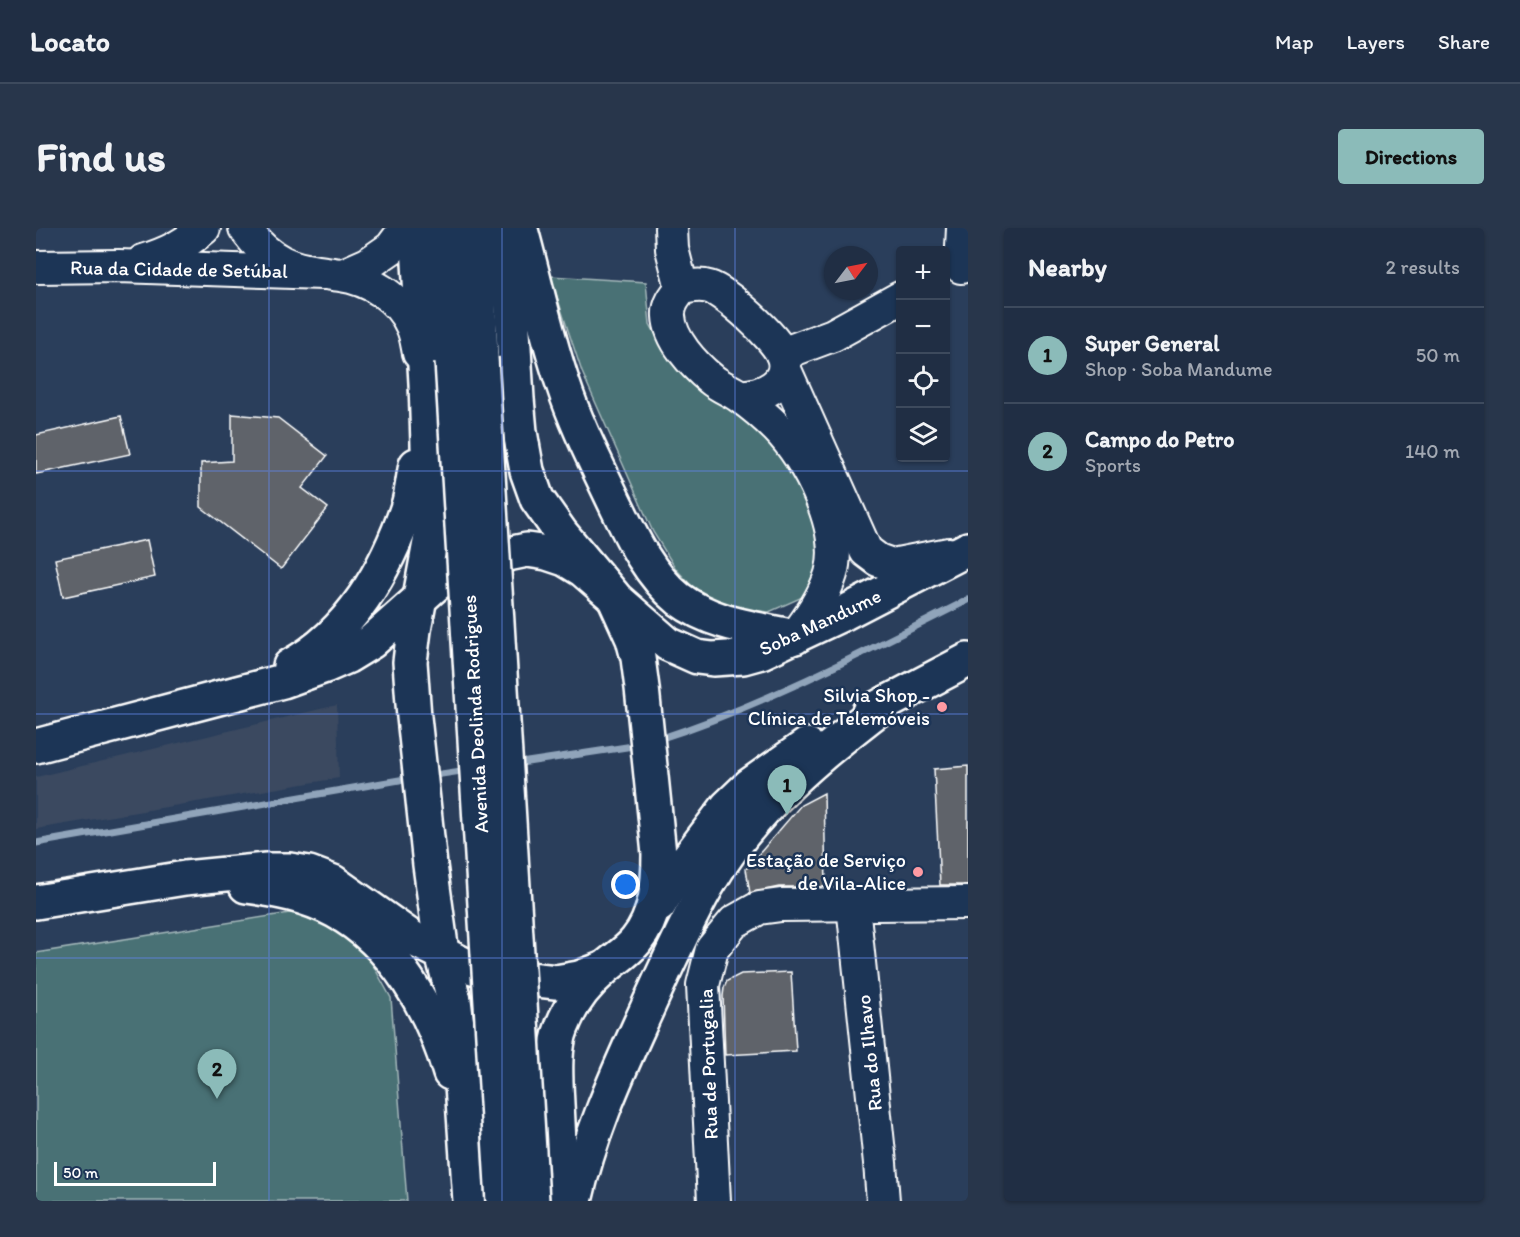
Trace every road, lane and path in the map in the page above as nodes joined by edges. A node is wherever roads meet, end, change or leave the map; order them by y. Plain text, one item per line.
1 (204, 228) edge
2 (245, 228) edge
3 (406, 228) edge
4 (417, 228) edge
5 (444, 228) edge
6 (476, 228) edge
7 (507, 228) edge
8 (520, 228) edge
9 (671, 228) edge
10 (963, 228) edge
11 (119, 266) junction
12 (36, 267) edge
13 (958, 268) edge
14 (333, 274) junction
15 (682, 288) junction
16 (896, 300) edge
17 (467, 360) junction
18 (784, 362) junction
19 (426, 383) junction
20 (739, 396) junction
21 (966, 550) edge
22 (613, 595) junction
23 (422, 596) junction
24 (795, 637) junction
25 (968, 660) edge
26 (888, 702) junction
27 (192, 704) junction
28 (36, 746) edge
29 (185, 879) junction
30 (36, 902) edge
31 (968, 903) edge
32 (853, 905) junction
33 (648, 922) junction
34 (442, 953) junction
35 (605, 968) junction
36 (463, 1124) junction
37 (470, 1201) edge
38 (503, 1201) edge
39 (532, 1201) edge
40 (561, 1201) edge
41 (575, 1201) edge
42 (714, 1201) edge
43 (883, 1201) edge

1 - 11 street
2 - 14 street
3 - 14 street
4 - 19 main road
5 - 17 main road, Avenida Deolinda Rodrigues
6 - 17 main road, Avenida Deolinda Rodrigues
7 - 22 main road
8 - 24 main road
9 - 15 street
10 - 13 street
11 - 12 street, Rua da Cidade de Setúbal
11 - 14 street, Rua da Cidade de Setúbal
14 - 19 street
15 - 18 street
15 - 20 street
16 - 18 street
17 - 38 main road, Avenida Deolinda Rodrigues, bridge
17 - 39 main road, Avenida Deolinda Rodrigues, bridge
18 - 20 street
18 - 21 street
19 - 23 main road
19 - 27 main road
20 - 24 street
21 - 24 main road, Soba Mandume
22 - 23 main road
22 - 24 main road, Soba Mandume
22 - 33 main road
23 - 27 main road
23 - 34 main road
25 - 26 main road
26 - 33 main road
26 - 41 main road
27 - 28 main road
29 - 30 main road
29 - 34 main road
29 - 36 main road
31 - 32 street, Rua de Portugalia
32 - 42 street, Rua de Portugalia
32 - 43 street, Rua do Ilhavo
33 - 35 main road
34 - 35 main road
34 - 36 main road
35 - 40 main road
36 - 37 main road

